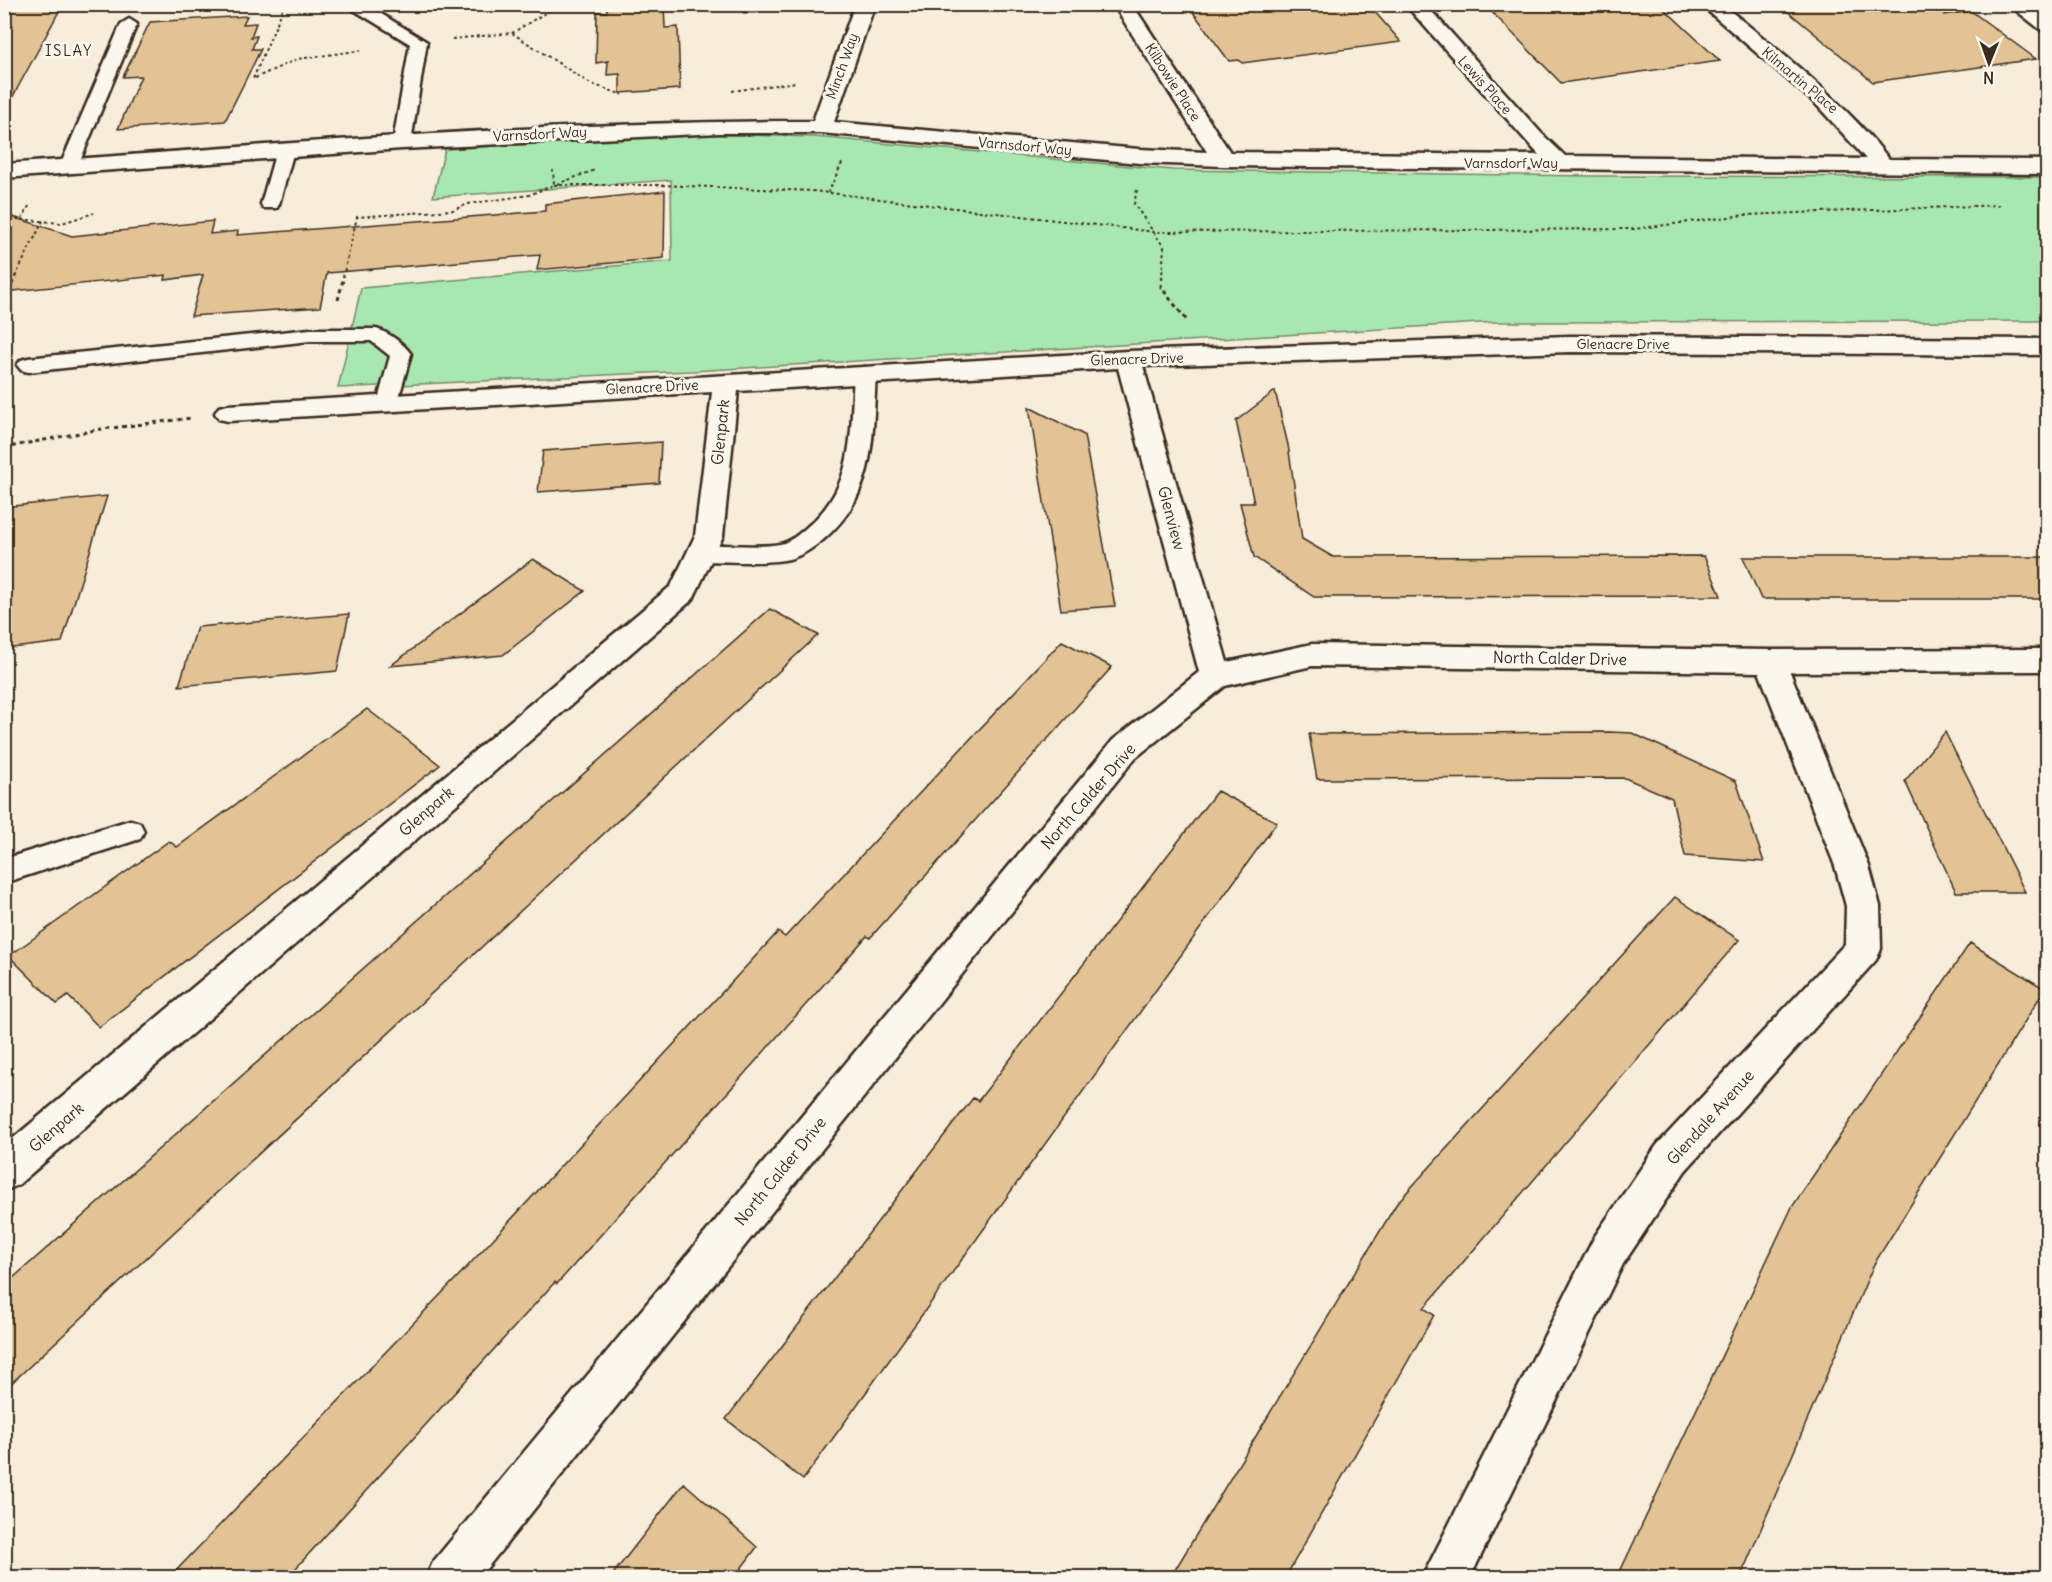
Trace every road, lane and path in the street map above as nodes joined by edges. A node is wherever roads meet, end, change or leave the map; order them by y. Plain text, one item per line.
1 (352, 4) edge
2 (865, 4) edge
3 (1122, 4) edge
4 (1414, 4) edge
5 (1709, 4) edge
6 (2017, 4) edge
7 (129, 24) dead end
8 (2048, 26) edge
9 (512, 33) dead end
10 (627, 96) dead end
11 (821, 128) junction
12 (553, 133) junction
13 (402, 142) junction
14 (285, 151) junction
15 (1139, 156) junction
16 (1223, 159) junction
17 (842, 162) dead end
18 (1560, 163) junction
19 (1882, 165) junction
20 (69, 166) junction
21 (2048, 166) edge
22 (4, 171) edge
23 (554, 185) junction
24 (828, 193) junction
25 (270, 204) dead end
26 (2001, 205) dead end
27 (94, 213) dead end
28 (4, 218) edge
29 (43, 221) junction
30 (1155, 232) junction
31 (4, 299) edge
32 (330, 335) junction
33 (2048, 347) edge
34 (1215, 356) junction
35 (1128, 359) junction
36 (28, 365) dead end
37 (865, 374) junction
38 (726, 382) junction
39 (388, 403) junction
40 (228, 413) joint
41 (4, 448) edge
42 (701, 553) junction
43 (2048, 660) edge
44 (1770, 661) junction
45 (1216, 676) junction
46 (130, 831) dead end
47 (4, 871) edge
48 (4, 1172) edge
49 (449, 1578) edge
50 (1445, 1578) edge

1 - 13 lane
2 - 11 street, Minch Way
3 - 16 street, Kilbowie Place
4 - 18 street, Lewis Place
5 - 19 street, Kilmartin Place
6 - 8 street
7 - 20 lane
9 - 10 path
11 - 12 street, Varnsdorf Way
11 - 15 street, Varnsdorf Way
12 - 13 street, Varnsdorf Way
12 - 23 path
13 - 14 street, Varnsdorf Way
14 - 20 street, Varnsdorf Way
14 - 25 lane
15 - 16 street, Varnsdorf Way
15 - 30 path
16 - 18 street, Varnsdorf Way
17 - 24 path
18 - 19 street, Varnsdorf Way
19 - 21 street, Varnsdorf Way
20 - 22 street, Varnsdorf Way
23 - 24 path
23 - 32 path
24 - 30 path
26 - 30 path
27 - 29 path
28 - 29 path
29 - 31 path
30 - 34 path
32 - 36 lane
32 - 39 lane
33 - 34 street, Glenacre Drive
34 - 35 street, Glenacre Drive
35 - 37 street, Glenacre Drive
35 - 45 street, Glenview
37 - 38 street, Glenacre Drive
37 - 42 lane
38 - 39 street, Glenacre Drive
38 - 42 street, Glenpark
39 - 40 street, Glenacre Drive
40 - 41 path
42 - 48 street, Glenpark
43 - 44 street, North Calder Drive
44 - 45 street, North Calder Drive
44 - 50 street, Glendale Avenue
45 - 49 street, North Calder Drive
46 - 47 lane

